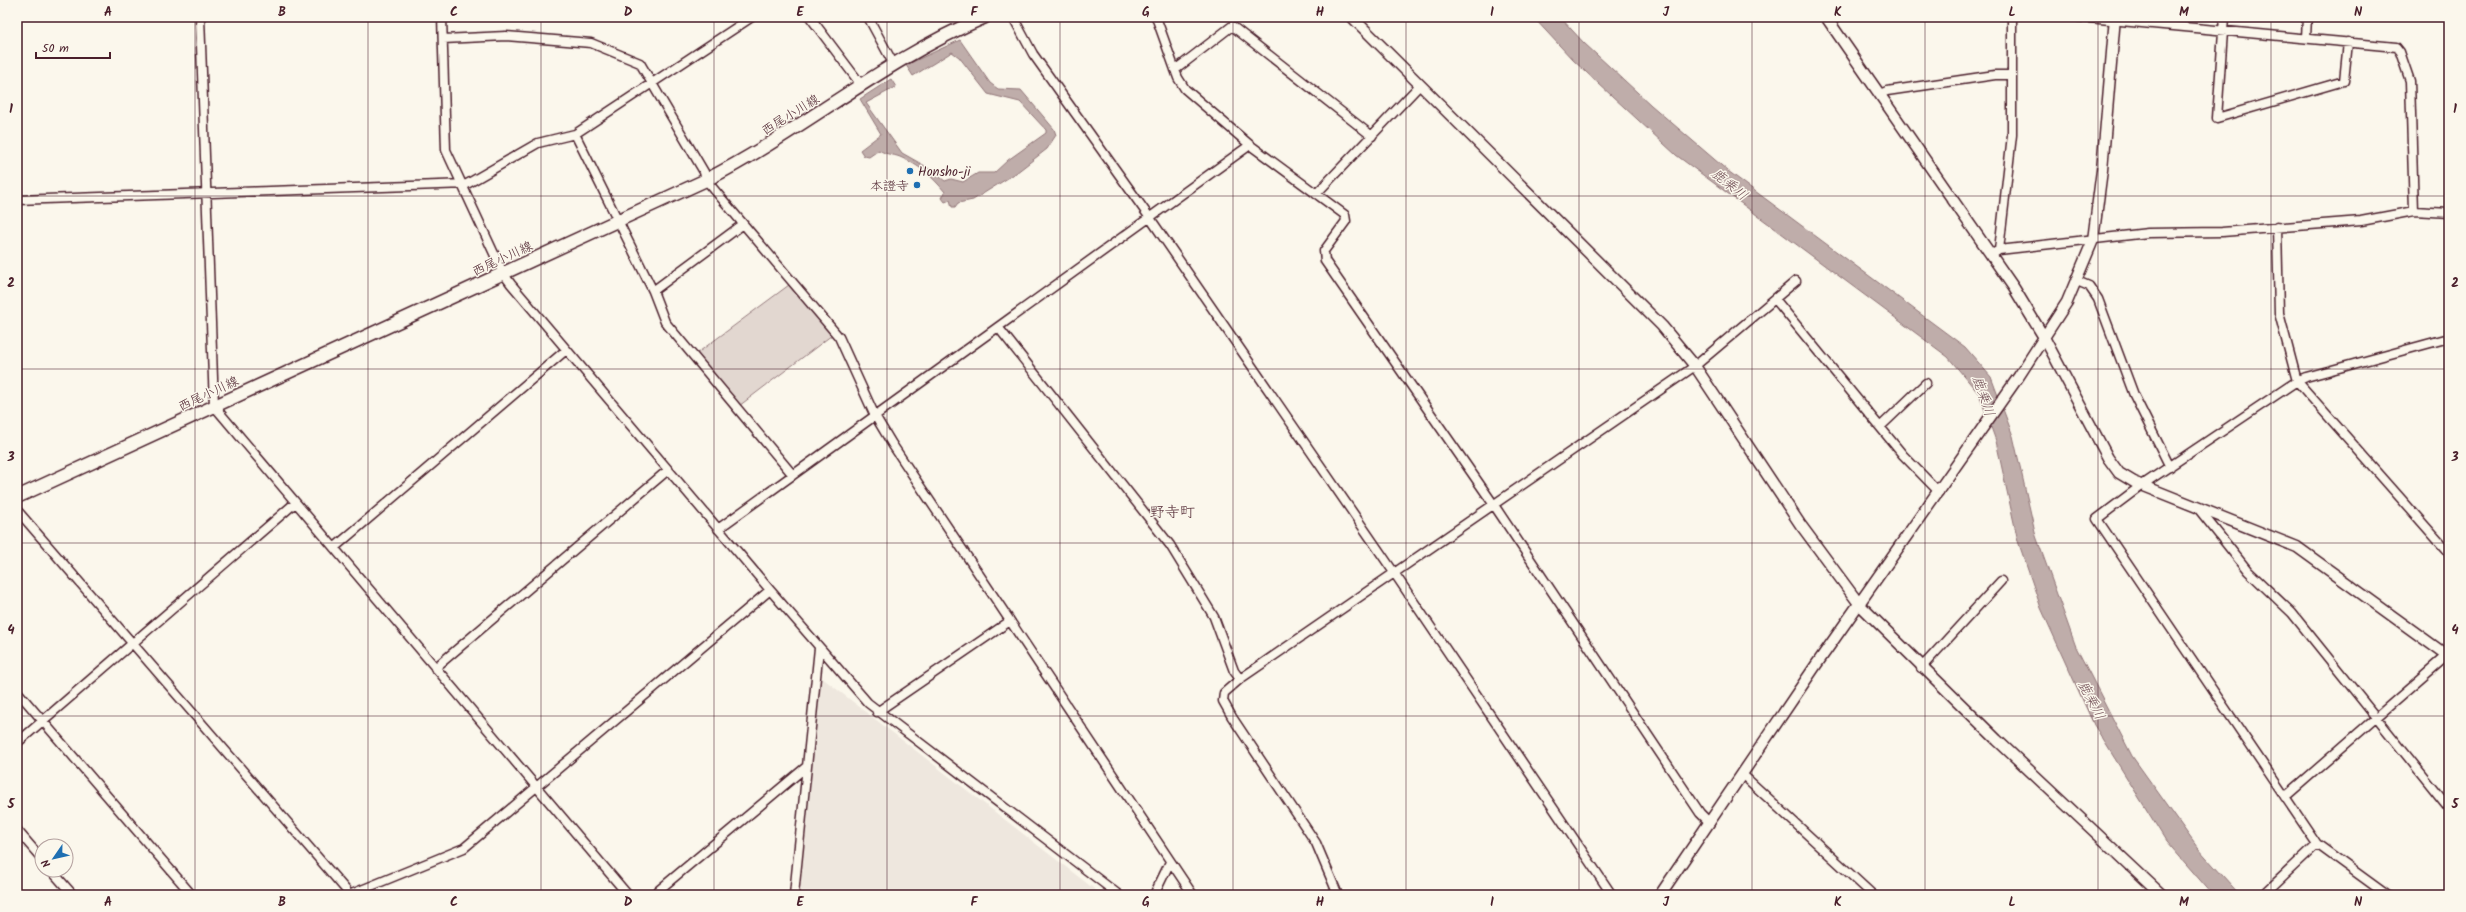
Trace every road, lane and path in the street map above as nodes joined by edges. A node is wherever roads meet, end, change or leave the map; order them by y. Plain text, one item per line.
1 (200, 17) edge
2 (442, 17) edge
3 (752, 17) edge
4 (810, 17) edge
5 (868, 17) edge
6 (985, 17) edge
7 (1013, 17) edge
8 (1156, 17) edge
9 (1352, 17) edge
10 (1827, 17) edge
11 (2012, 17) edge
12 (2078, 17) edge
13 (2224, 17) edge
14 (2307, 17) edge
15 (2115, 19) edge
16 (2223, 31) junction
17 (2306, 38) junction
18 (443, 39) junction
19 (2348, 42) junction
20 (894, 65) junction
21 (1175, 70) junction
22 (2012, 75) junction
23 (654, 82) junction
24 (1420, 85) junction
25 (862, 86) junction
26 (1880, 94) junction
27 (575, 134) junction
28 (1372, 136) junction
29 (1250, 145) junction
30 (706, 180) junction
31 (462, 185) junction
32 (206, 194) junction
33 (1316, 194) junction
34 (17, 200) edge
35 (2414, 211) junction
36 (2449, 213) edge
37 (1150, 218) junction
38 (617, 221) junction
39 (742, 225) junction
40 (2277, 227) junction
41 (2093, 240) junction
42 (1995, 252) junction
43 (503, 273) junction
44 (1796, 280) dead end
45 (2077, 281) junction
46 (653, 291) junction
47 (1775, 299) junction
48 (998, 327) junction
49 (2449, 338) edge
50 (2045, 339) junction
51 (566, 350) junction
52 (1695, 366) junction
53 (2297, 381) junction
54 (1926, 384) dead end
55 (214, 406) junction
56 (874, 414) junction
57 (1880, 427) junction
58 (2170, 467) junction
59 (668, 470) junction
60 (793, 475) junction
61 (2142, 485) junction
62 (1939, 492) junction
63 (17, 496) edge
64 (295, 503) junction
65 (1494, 505) junction
66 (2197, 506) junction
67 (17, 510) edge
68 (718, 529) junction
69 (334, 548) junction
70 (2449, 553) edge
71 (1395, 574) junction
72 (2001, 581) dead end
73 (770, 590) junction
74 (1860, 605) junction
75 (1010, 621) junction
76 (131, 643) junction
77 (819, 648) junction
78 (2448, 656) edge
79 (435, 668) junction
80 (1921, 668) junction
81 (1240, 679) junction
82 (17, 691) edge
83 (877, 712) junction
84 (2376, 719) junction
85 (43, 720) junction
86 (17, 743) edge
87 (806, 767) junction
88 (1743, 776) junction
89 (537, 788) junction
90 (2285, 797) junction
91 (2449, 808) edge
92 (1710, 823) junction
93 (17, 830) edge
94 (2317, 844) junction
95 (34, 850) edge
96 (1170, 862) junction
97 (58, 878) edge
98 (2264, 894) edge
99 (73, 895) edge
100 (192, 895) edge
101 (348, 895) edge
102 (628, 895) edge
103 (654, 895) edge
104 (794, 895) edge
105 (1119, 895) edge
106 (1154, 895) edge
107 (1193, 895) edge
108 (1338, 895) edge
109 (1612, 895) edge
110 (1660, 895) edge
111 (1873, 895) edge
112 (2162, 895) edge
113 (2387, 895) edge

1 - 32 street
2 - 18 street
3 - 23 street
4 - 25 street
5 - 20 street
6 - 20 main road, 西尾小川線
7 - 37 street
8 - 21 street
9 - 24 street
10 - 26 street
11 - 22 street
12 - 15 street
13 - 16 street
14 - 17 street
15 - 16 street
15 - 41 street
16 - 17 street
16 - 19 street
17 - 19 street
18 - 23 street
18 - 31 street
19 - 35 street
20 - 25 main road, 西尾小川線
21 - 28 street
21 - 29 street
22 - 26 street
22 - 42 street
23 - 27 street
23 - 30 street
24 - 28 street
24 - 52 street
25 - 30 main road, 西尾小川線
26 - 42 street
27 - 31 street
27 - 38 street
28 - 33 street
29 - 33 street
29 - 37 street
30 - 38 main road, 西尾小川線
30 - 39 street
31 - 32 street
31 - 43 street
32 - 34 street
32 - 55 street
33 - 65 street
35 - 36 street
35 - 40 street
37 - 48 street
37 - 71 street
38 - 43 main road, 西尾小川線
38 - 46 street
39 - 46 street
39 - 56 street
40 - 41 street
40 - 53 street
41 - 42 street
41 - 45 street
42 - 50 street
43 - 51 street
43 - 55 main road, 西尾小川線
44 - 47 street
45 - 50 street
45 - 58 street
46 - 60 street
47 - 52 street
47 - 57 street
48 - 56 street
48 - 81 street
49 - 53 street
50 - 61 street
50 - 62 street
51 - 59 street
51 - 69 street
52 - 65 street
52 - 74 street
53 - 58 street
53 - 70 street
54 - 57 street
55 - 63 main road, 西尾小川線
55 - 64 street
56 - 60 street
56 - 75 street
57 - 62 street
58 - 61 street
59 - 68 street
59 - 79 street
60 - 68 street
61 - 66 street
61 - 90 street
62 - 74 street
64 - 69 street
64 - 76 street
65 - 71 street
65 - 92 street
66 - 78 street
66 - 84 street
67 - 76 street
68 - 73 street
69 - 79 street
71 - 81 street
71 - 109 street
72 - 80 street
73 - 77 street
73 - 89 street
74 - 80 street
74 - 88 street
75 - 83 street
75 - 96 street
76 - 85 street
76 - 101 street
77 - 83 street
77 - 87 street
78 - 84 street
79 - 89 street
80 - 112 street
81 - 108 street
82 - 85 street
83 - 105 street
84 - 90 street
84 - 91 street
85 - 86 street
85 - 100 street
87 - 103 street
87 - 104 street
88 - 92 street
88 - 111 street
89 - 101 street
89 - 102 street
90 - 94 street
92 - 110 street
93 - 95 street
94 - 98 street
94 - 113 street
96 - 106 street
96 - 107 street
97 - 99 street

